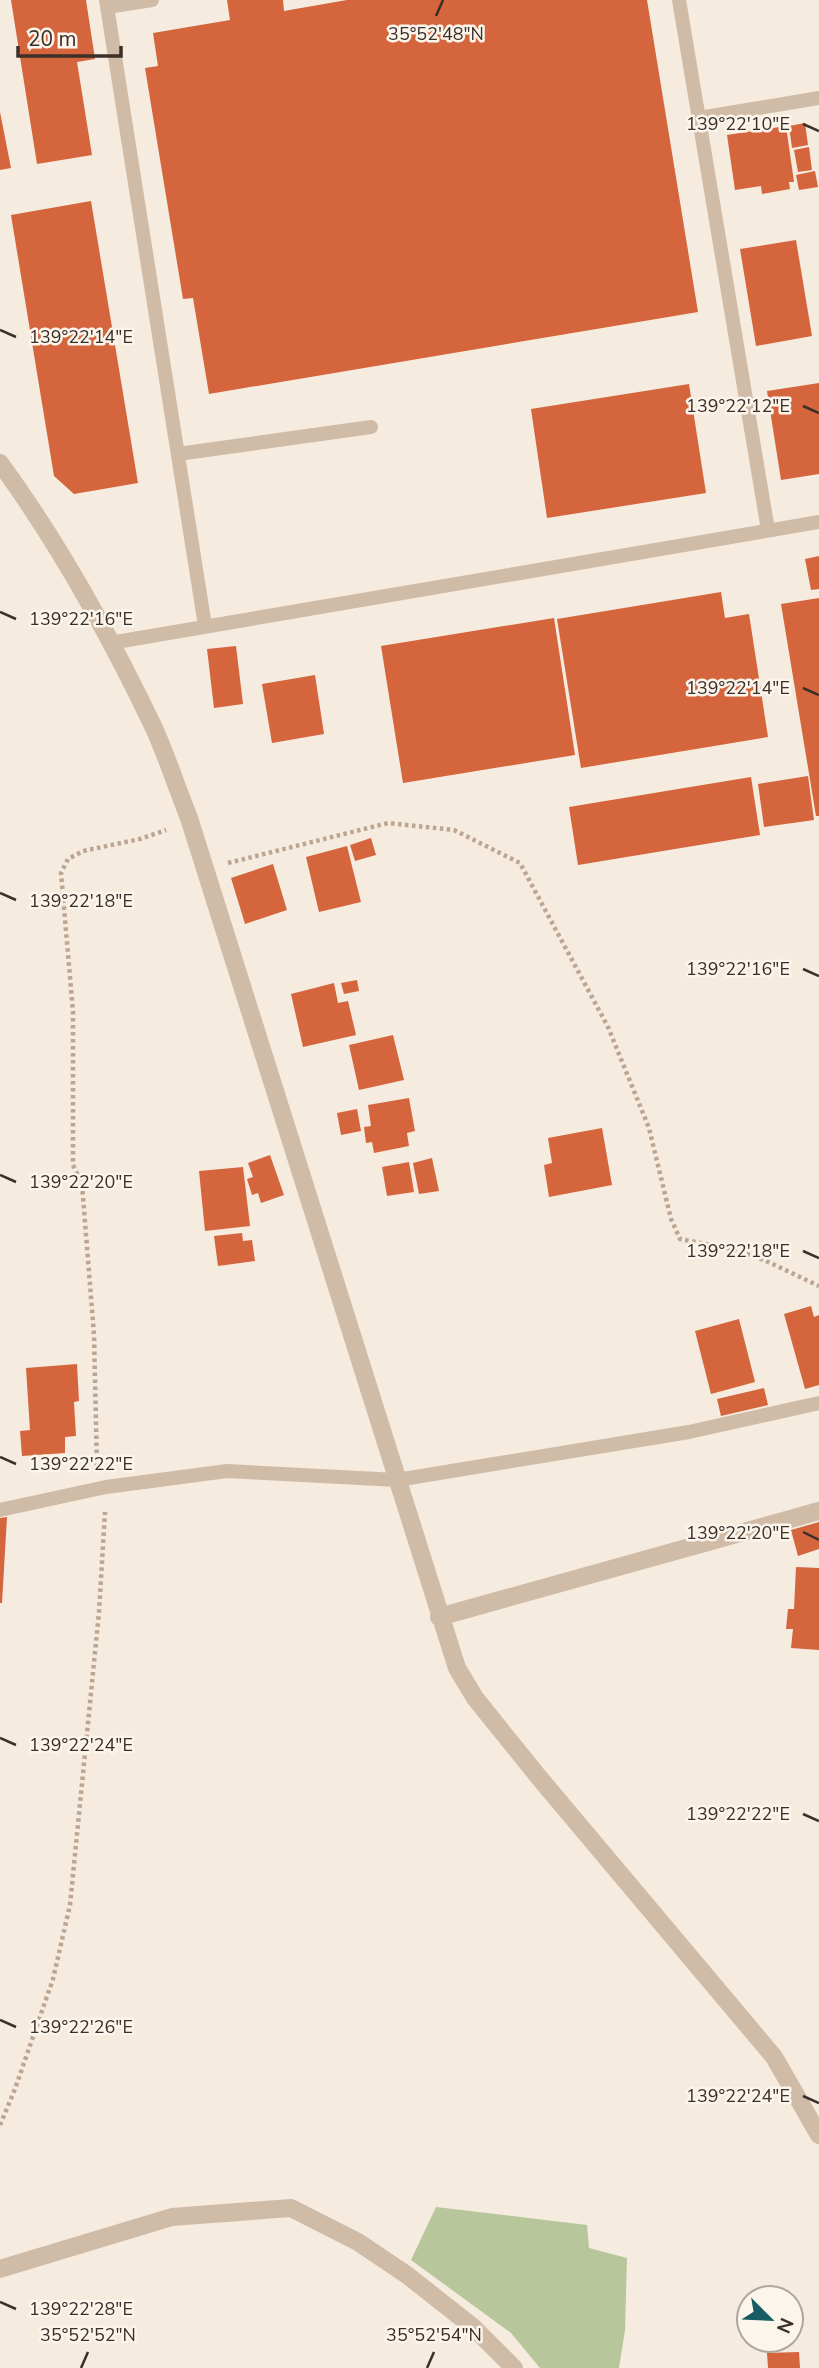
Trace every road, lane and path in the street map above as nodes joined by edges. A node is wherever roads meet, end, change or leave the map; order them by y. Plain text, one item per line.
1 (152, 0) edge
2 (680, 0) edge
3 (107, 3) edge
4 (819, 98) edge
5 (699, 118) junction
6 (371, 427) dead end
7 (178, 454) junction
8 (0, 463) edge
9 (819, 522) edge
10 (768, 530) junction
11 (205, 626) junction
12 (110, 643) junction
13 (189, 818) junction
14 (206, 869) junction
15 (819, 1286) edge
16 (819, 1403) edge
17 (397, 1480) junction
18 (101, 1488) junction
19 (0, 1510) edge
20 (819, 1511) edge
21 (439, 1617) junction
22 (0, 2125) edge
23 (819, 2135) edge
24 (0, 2269) edge
25 (513, 2368) edge

1 - 3 lane
2 - 5 lane
3 - 7 lane
4 - 5 lane
5 - 10 lane
6 - 7 lane
7 - 11 lane
8 - 12 street
9 - 10 lane
10 - 11 lane
11 - 12 lane
12 - 13 street
13 - 14 street
13 - 18 path
14 - 15 path
14 - 17 street
16 - 17 lane
17 - 18 lane
17 - 21 street
18 - 19 lane
18 - 22 path
20 - 21 street
21 - 23 street
24 - 25 street

